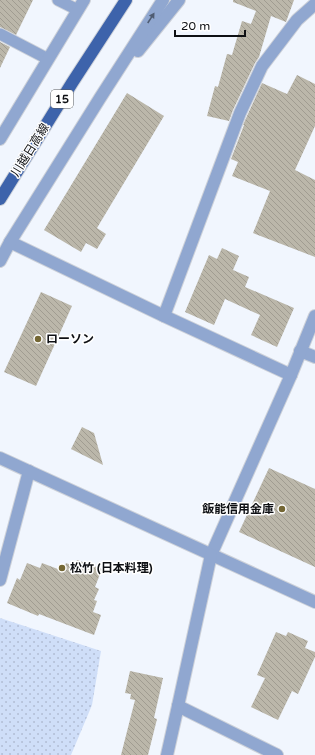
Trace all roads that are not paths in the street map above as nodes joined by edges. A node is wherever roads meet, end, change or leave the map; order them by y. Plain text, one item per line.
1 (58, 0) edge
2 (126, 0) edge
3 (163, 0) edge
4 (179, 0) edge
5 (81, 4) edge
6 (315, 4) edge
7 (0, 34) edge
8 (48, 59) junction
9 (100, 98) junction
10 (0, 139) edge
11 (0, 199) edge
12 (10, 242) junction
13 (0, 261) edge
14 (164, 316) junction
15 (315, 316) edge
16 (300, 351) junction
17 (315, 357) edge
18 (291, 375) junction
19 (0, 458) edge
20 (29, 471) junction
21 (211, 555) junction
22 (0, 580) edge
23 (315, 602) edge
24 (178, 706) junction
25 (167, 755) edge
26 (277, 755) edge

1 - 5 lane
2 - 11 main road, 川越日高線 / 15
9 -> 3 street
4 - 9 street
5 - 8 street
6 - 14 street
7 - 8 lane
8 - 10 street
9 - 12 street
12 - 13 street
12 - 14 street
14 - 18 street
15 - 16 street
16 - 17 street
16 - 18 street
18 - 21 street
19 - 20 street
20 - 21 street
20 - 22 street
21 - 23 street
21 - 24 street
24 - 25 street
24 - 26 street

